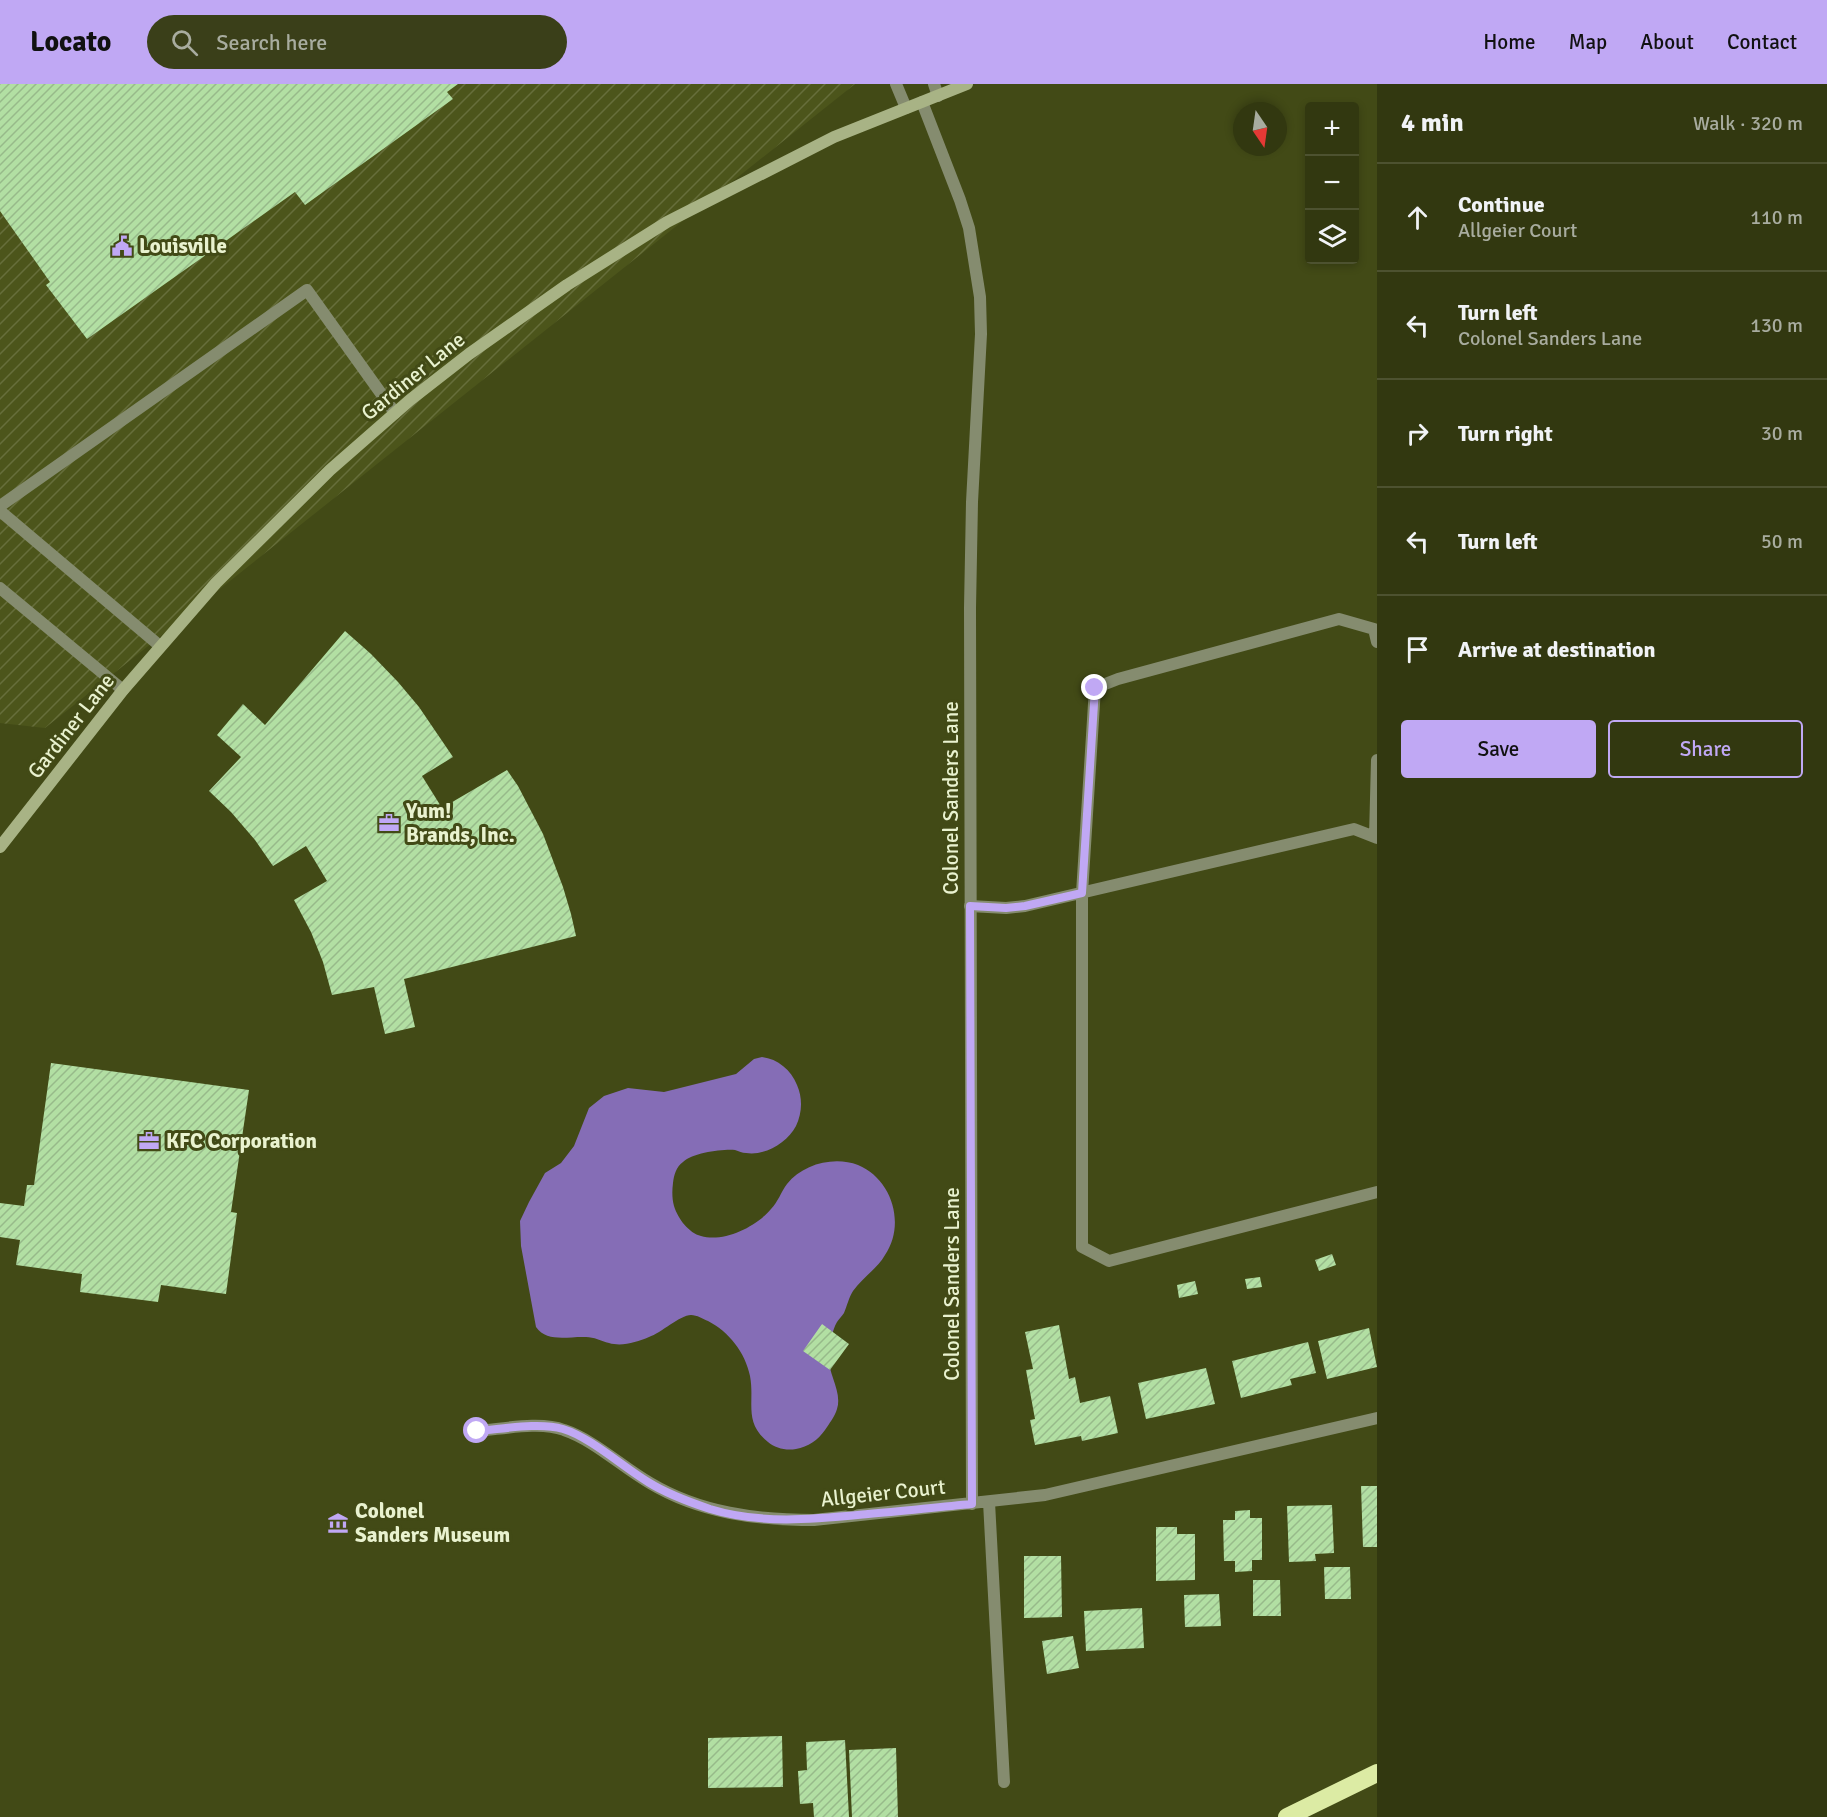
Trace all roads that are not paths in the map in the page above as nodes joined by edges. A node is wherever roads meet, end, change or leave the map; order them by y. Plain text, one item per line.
1 (896, 84) edge
2 (967, 84) edge
3 (936, 90) edge
4 (922, 102) junction
5 (906, 108) junction
6 (394, 413) junction
7 (0, 506) edge
8 (0, 512) edge
9 (0, 588) edge
10 (1377, 642) edge
11 (160, 646) junction
12 (123, 690) junction
13 (1377, 760) edge
14 (1376, 838) edge
15 (0, 847) edge
16 (1082, 893) junction
17 (970, 906) junction
18 (1377, 1192) edge
19 (1377, 1418) edge
20 (477, 1431) dead end
21 (989, 1502) junction
22 (972, 1504) junction
23 (1377, 1773) edge
24 (1004, 1782) dead end
25 (1287, 1817) edge

1 - 5 street
2 - 3 street, Gardiner Lane
3 - 4 street, Gardiner Lane
4 - 5 street, Gardiner Lane
4 - 17 street, Colonel Sanders Lane
5 - 6 street, Gardiner Lane
6 - 7 street
6 - 11 street, Gardiner Lane
8 - 11 street
9 - 12 street
10 - 16 street
11 - 12 street, Gardiner Lane
12 - 15 street, Gardiner Lane
13 - 14 street
14 - 16 street
16 - 17 street
16 - 18 street
17 - 22 street, Colonel Sanders Lane
19 - 21 street, Allgeier Court
20 - 22 street, Allgeier Court
21 - 22 street, Allgeier Court
21 - 24 street
23 - 25 highway

